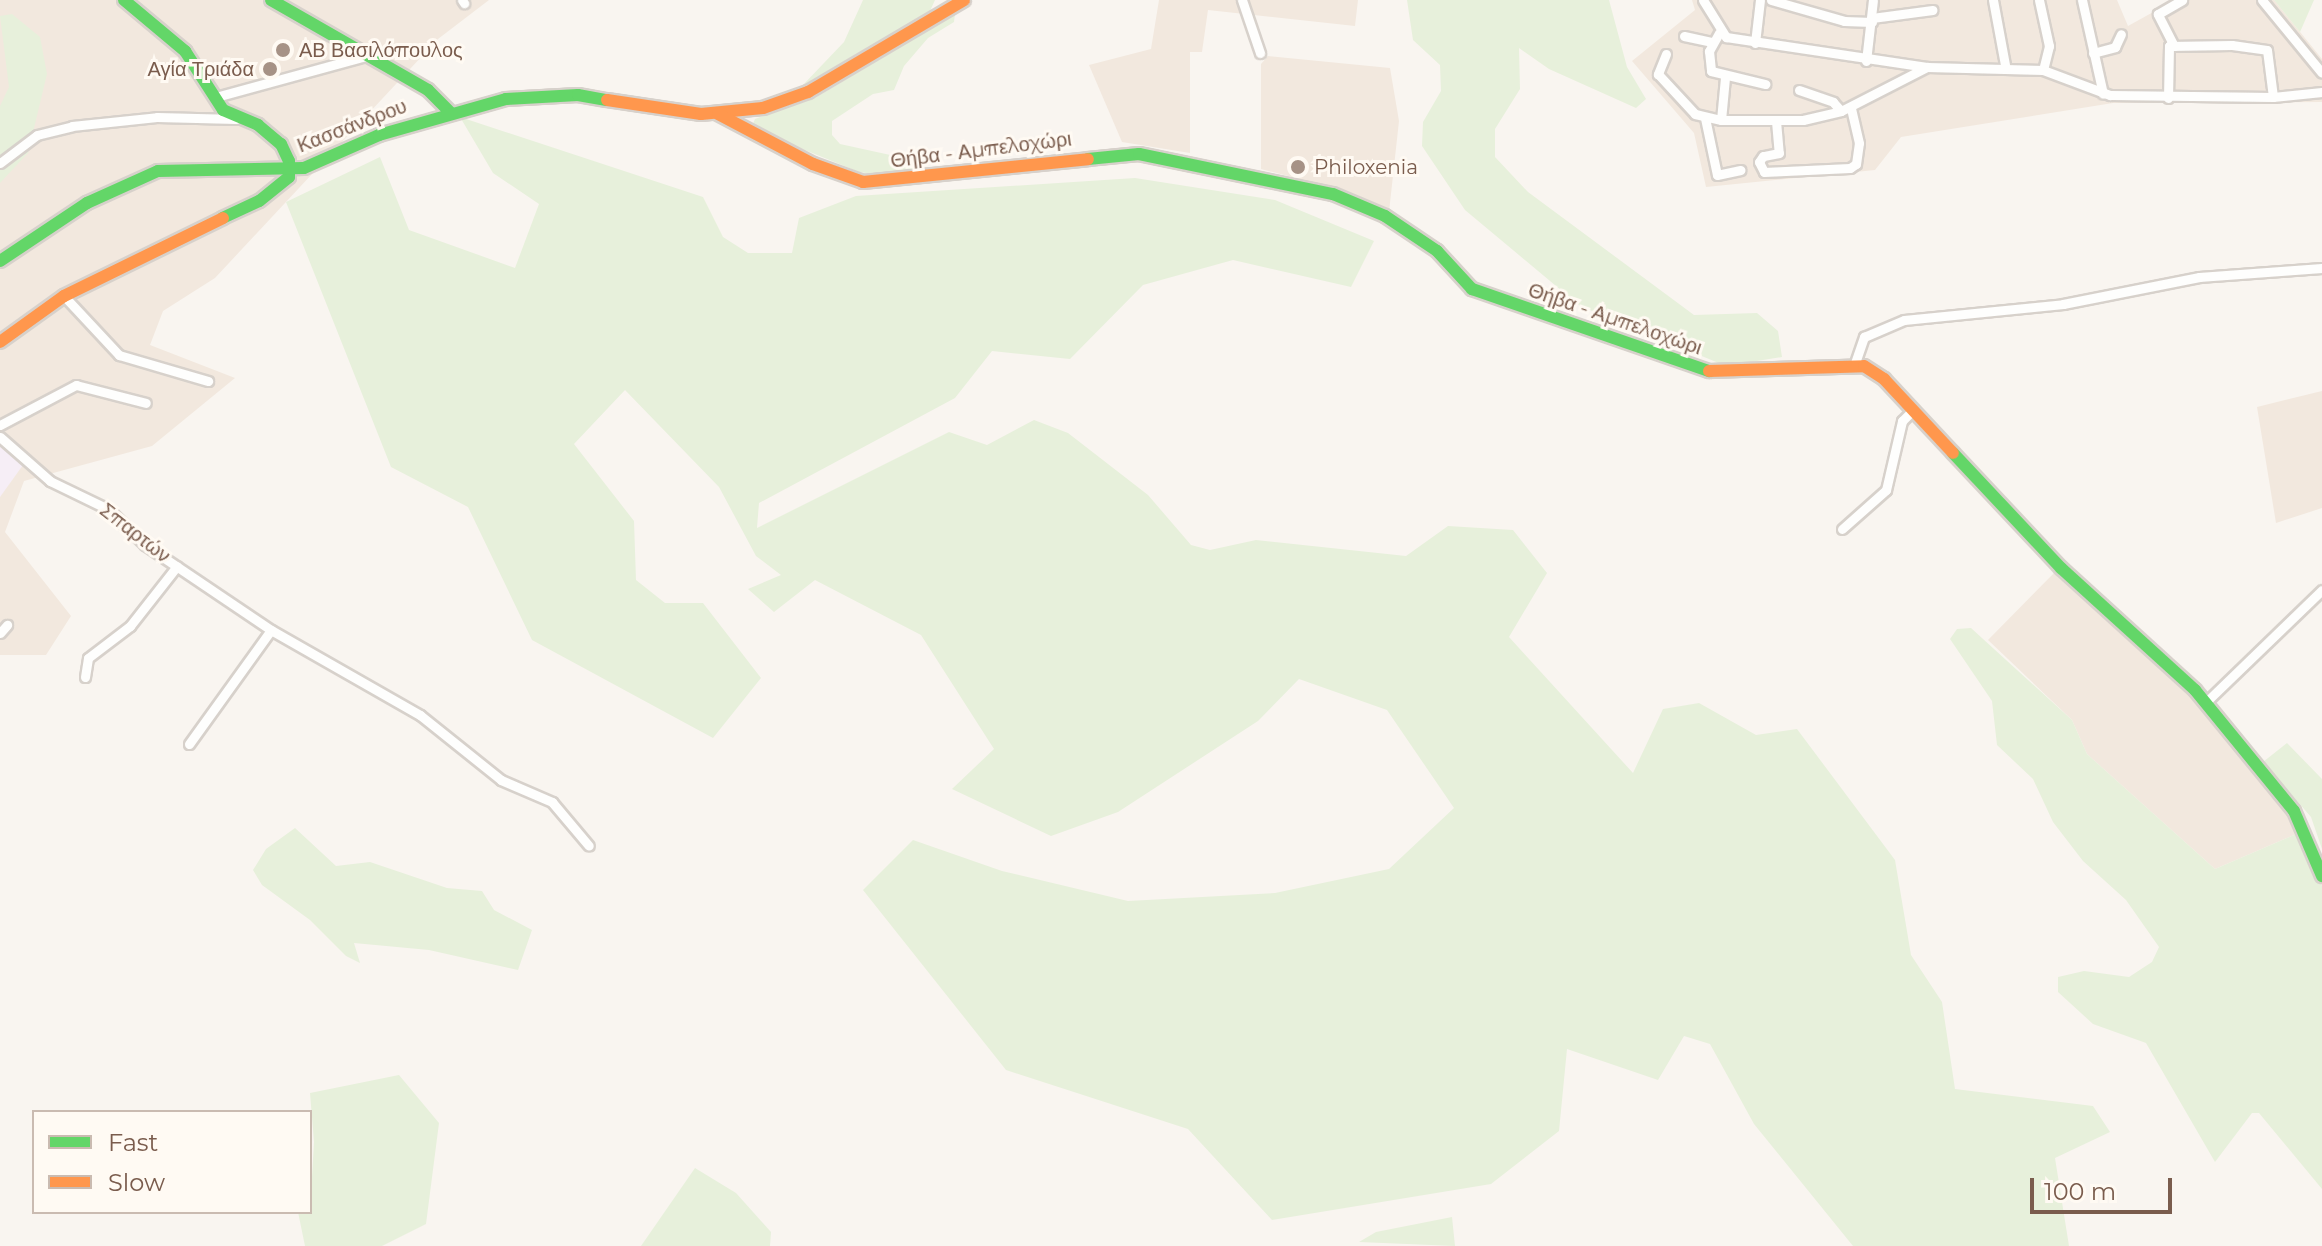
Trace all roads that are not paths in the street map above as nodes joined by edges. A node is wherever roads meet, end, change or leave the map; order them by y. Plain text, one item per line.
1 (124, 0) edge
2 (271, 0) edge
3 (964, 0) edge
4 (1242, 0) edge
5 (1703, 0) edge
6 (1760, 0) edge
7 (1771, 0) edge
8 (1819, 0) edge
9 (1873, 0) edge
10 (1993, 0) edge
11 (2039, 0) edge
12 (2082, 0) edge
13 (2182, 0) edge
14 (2262, 0) edge
15 (1932, 10) dead end
16 (1822, 13) junction
17 (1872, 20) junction
18 (1719, 33) junction
19 (2121, 34) dead end
20 (1684, 36) dead end
21 (1712, 42) junction
22 (1755, 43) junction
23 (2174, 46) junction
24 (1260, 53) dead end
25 (2093, 53) junction
26 (1666, 54) dead end
27 (366, 56) junction
28 (1866, 61) junction
29 (2005, 65) junction
30 (1927, 67) junction
31 (2043, 70) junction
32 (2322, 73) edge
33 (1725, 78) junction
34 (1765, 84) dead end
35 (1799, 90) dead end
36 (2322, 92) edge
37 (2103, 94) junction
38 (216, 97) junction
39 (2273, 97) junction
40 (2168, 98) junction
41 (1846, 109) junction
42 (450, 112) junction
43 (718, 114) junction
44 (1705, 118) junction
45 (236, 119) junction
46 (1721, 120) junction
47 (1776, 121) junction
48 (0, 163) edge
49 (291, 169) junction
50 (1740, 170) dead end
51 (0, 261) edge
52 (2322, 268) edge
53 (64, 296) junction
54 (0, 342) edge
55 (1855, 363) junction
56 (208, 381) dead end
57 (146, 403) dead end
58 (1912, 411) junction
59 (0, 425) edge
60 (0, 437) edge
61 (1842, 529) dead end
62 (177, 566) junction
63 (2322, 590) edge
64 (271, 630) junction
65 (85, 677) dead end
66 (2206, 702) junction
67 (189, 744) dead end
68 (589, 846) dead end
69 (2322, 876) edge

1 - 38 street
2 - 27 street
3 - 43 street
4 - 24 street
5 - 18 street
6 - 22 street
7 - 16 street
8 - 16 street
9 - 17 street
10 - 29 street
11 - 31 street
12 - 25 street
13 - 23 street
14 - 32 street
15 - 17 street
16 - 17 street
17 - 28 street
18 - 21 street
18 - 22 street
19 - 25 street
20 - 21 street
21 - 33 street
22 - 28 street
23 - 39 street
23 - 40 street
25 - 37 street
26 - 44 street
27 - 38 street
27 - 42 street
28 - 30 street
29 - 30 street
29 - 31 street
30 - 41 street
31 - 37 street
33 - 34 street
33 - 46 street
35 - 41 street
36 - 39 street
37 - 40 street
38 - 45 street
39 - 40 street
41 - 47 street
41 - 47 street
42 - 43 street, Κασσάνδρου
42 - 49 street, Κασσάνδρου
43 - 55 street, Θήβα - Αμπελοχώρι
44 - 46 street
44 - 50 street
45 - 48 street
45 - 49 street
46 - 47 street
49 - 51 street
49 - 53 street, Κασσάνδρου
52 - 55 street
53 - 54 street, Κασσάνδρου
53 - 56 street
55 - 58 street
57 - 59 street
58 - 61 street
58 - 66 street
60 - 62 street, Σπαρτών
62 - 64 street, Σπαρτών
62 - 65 street
63 - 66 street
64 - 67 street
64 - 68 street, Σπαρτών
66 - 69 street

